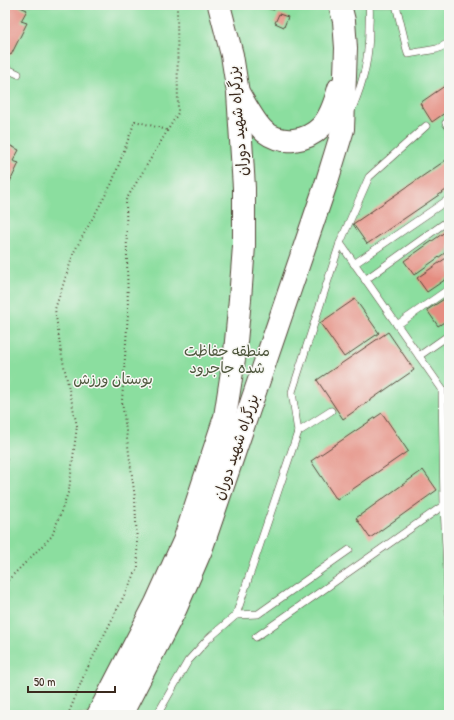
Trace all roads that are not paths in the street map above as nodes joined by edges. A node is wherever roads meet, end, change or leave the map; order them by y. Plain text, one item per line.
1 (220, 5) edge
2 (340, 5) edge
3 (369, 5) edge
4 (396, 5) edge
5 (449, 43) edge
6 (346, 64) junction
7 (5, 68) edge
8 (18, 74) dead end
9 (238, 93) junction
10 (426, 126) dead end
11 (343, 129) junction
12 (449, 199) edge
13 (449, 220) edge
14 (340, 243) junction
15 (354, 264) junction
16 (365, 280) junction
17 (449, 289) edge
18 (397, 324) junction
19 (449, 335) edge
20 (419, 356) junction
21 (330, 411) dead end
22 (298, 432) junction
23 (444, 505) junction
24 (349, 550) dead end
25 (449, 613) edge
26 (236, 615) junction
27 (256, 637) dead end
28 (98, 715) edge
29 (121, 715) edge
30 (157, 715) edge

1 - 9 highway, بزرگراه شهید دوران
2 - 6 highway, بزرگراه شهید دوران
3 - 11 lane
4 - 5 lane
6 - 9 highway
6 - 11 highway, بزرگراه شهید دوران
7 - 8 lane
9 - 28 highway, بزرگراه شهید دوران
10 - 14 lane
11 - 29 highway, بزرگراه شهید دوران
12 - 15 lane
13 - 16 lane
14 - 15 lane
14 - 22 lane
15 - 16 lane
16 - 18 lane
17 - 18 lane
18 - 20 lane
19 - 20 lane
20 - 23 lane
21 - 22 lane
22 - 26 lane
23 - 25 lane
23 - 27 lane
24 - 26 lane
26 - 30 lane

